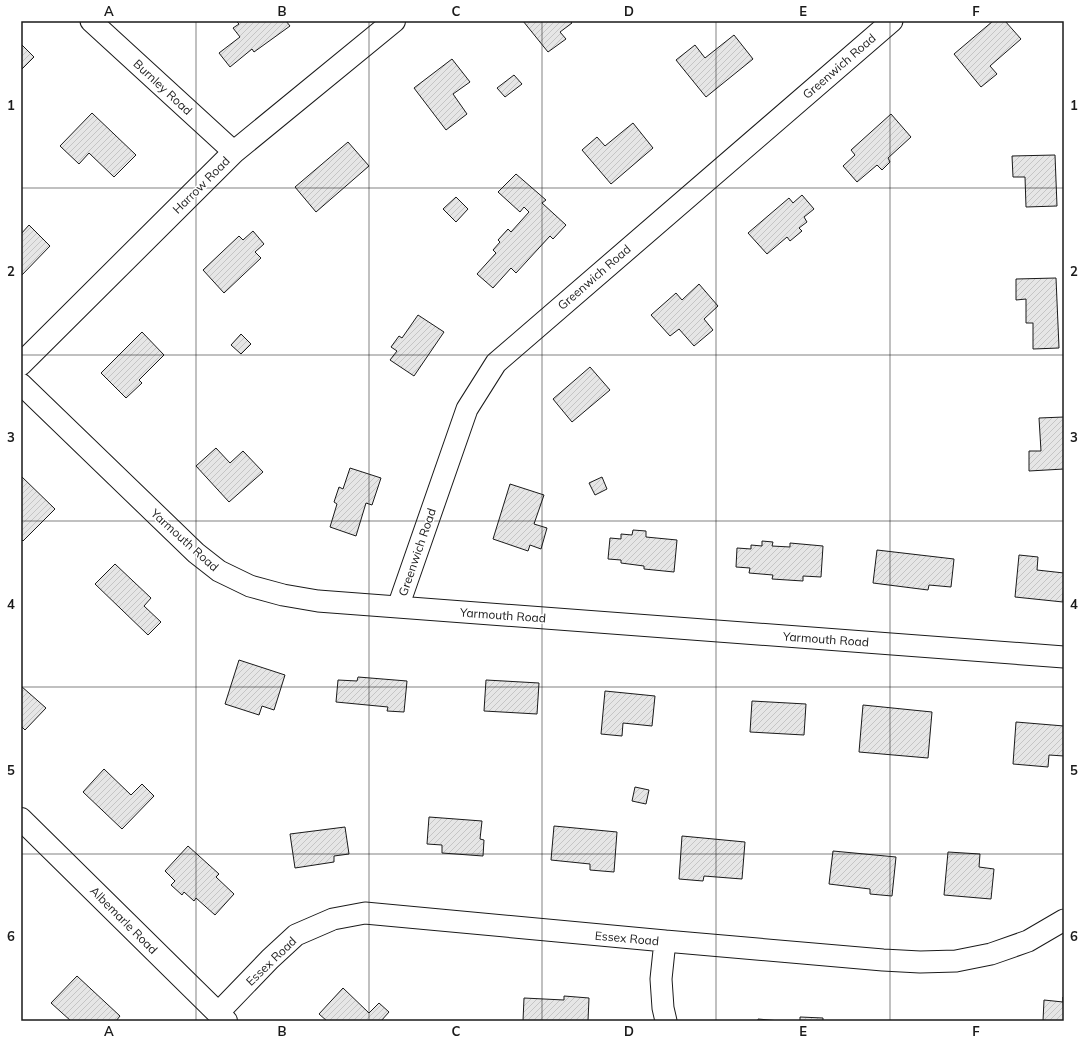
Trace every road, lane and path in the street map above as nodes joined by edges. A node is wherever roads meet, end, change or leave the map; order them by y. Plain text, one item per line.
1 (91, 21) edge
2 (394, 21) edge
3 (892, 21) edge
4 (234, 152) junction
5 (21, 364) edge
6 (21, 384) edge
7 (398, 607) junction
8 (1064, 658) edge
9 (21, 819) edge
10 (1064, 920) edge
11 (665, 941) junction
12 (222, 1017) edge
13 (666, 1021) edge

1 - 4 street, Burnley Road
2 - 4 street, Harrow Road
3 - 7 street, Greenwich Road
4 - 5 street, Harrow Road
6 - 7 street, Yarmouth Road
7 - 8 street, Yarmouth Road
9 - 12 street, Albemarle Road
10 - 11 street, Essex Road
11 - 12 street, Essex Road
11 - 13 street

